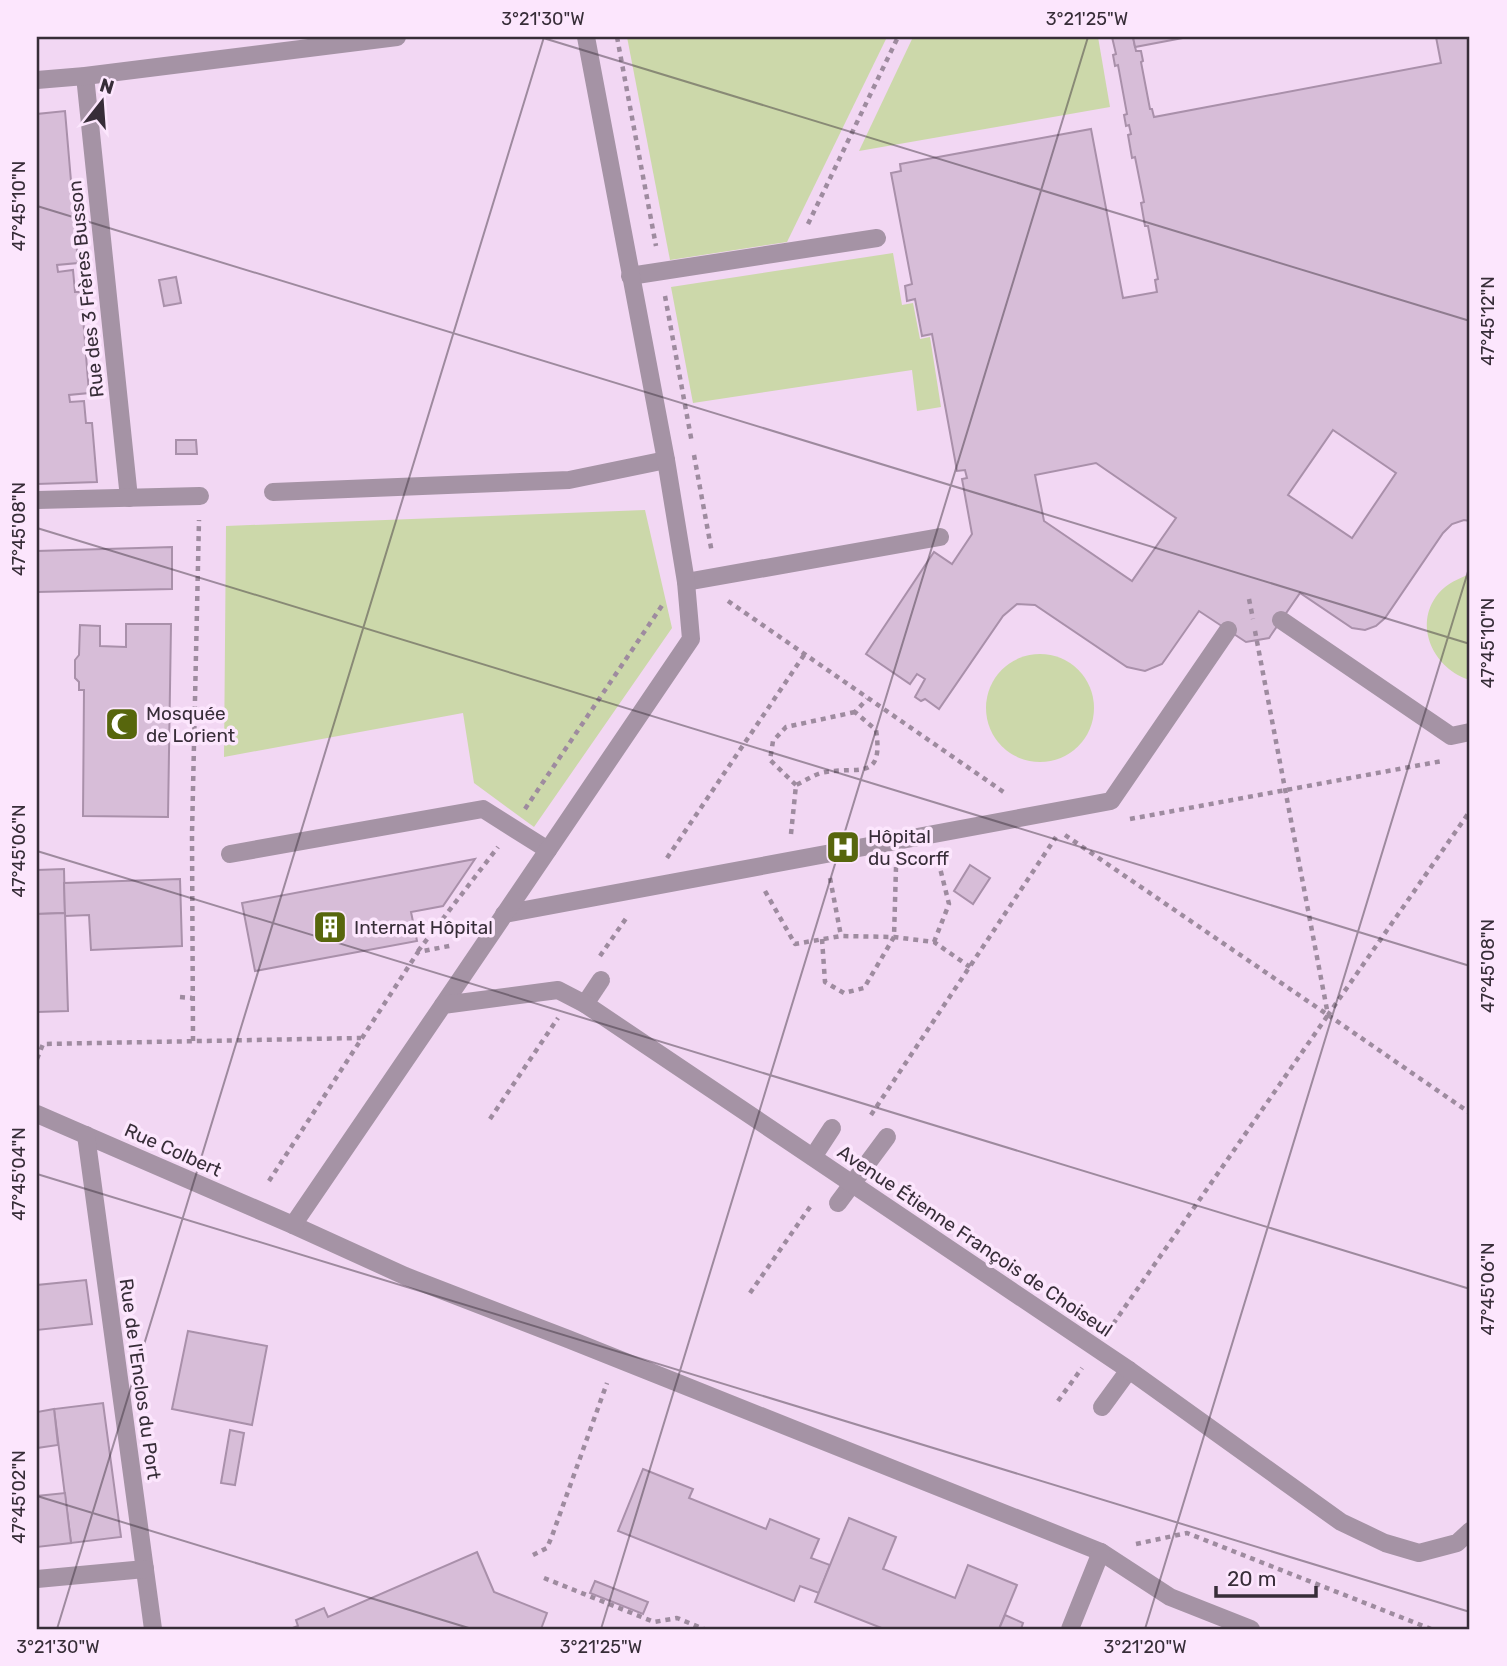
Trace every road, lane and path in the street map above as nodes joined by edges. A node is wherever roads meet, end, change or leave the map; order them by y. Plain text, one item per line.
1 (397, 37) edge
2 (586, 37) edge
3 (617, 37) edge
4 (898, 37) edge
5 (85, 76) junction
6 (37, 80) edge
7 (877, 238) dead end
8 (796, 251) junction
9 (661, 272) junction
10 (630, 276) junction
11 (666, 460) junction
12 (273, 492) dead end
13 (200, 496) joint
14 (128, 498) junction
15 (37, 500) edge
16 (940, 537) dead end
17 (717, 576) junction
18 (687, 590) junction
19 (1249, 599) dead end
20 (1281, 620) dead end
21 (1228, 630) dead end
22 (867, 699) junction
23 (855, 712) junction
24 (1470, 732) edge
25 (1454, 758) dead end
26 (796, 785) junction
27 (1284, 790) junction
28 (1470, 811) edge
29 (1026, 816) junction
30 (1121, 821) dead end
31 (513, 828) junction
32 (1072, 830) dead end
33 (1060, 832) junction
34 (1049, 834) dead end
35 (548, 850) junction
36 (230, 853) dead end
37 (950, 853) dead end
38 (937, 855) junction
39 (923, 858) dead end
40 (788, 861) junction
41 (896, 863) dead end
42 (843, 873) dead end
43 (777, 886) dead end
44 (505, 914) junction
45 (629, 914) dead end
46 (616, 916) dead end
47 (841, 936) junction
48 (894, 937) junction
49 (488, 938) junction
50 (822, 939) junction
51 (934, 942) junction
52 (418, 952) junction
53 (970, 967) junction
54 (601, 980) dead end
55 (180, 997) dead end
56 (192, 998) junction
57 (443, 1004) junction
58 (585, 1004) junction
59 (1328, 1015) junction
60 (362, 1038) junction
61 (193, 1041) junction
62 (37, 1059) edge
63 (1470, 1113) edge
64 (37, 1114) edge
65 (864, 1126) dead end
66 (832, 1128) dead end
67 (86, 1135) junction
68 (887, 1137) dead end
69 (813, 1157) junction
70 (834, 1171) junction
71 (268, 1181) dead end
72 (851, 1183) junction
73 (838, 1203) dead end
74 (293, 1225) junction
75 (750, 1293) dead end
76 (1096, 1348) junction
77 (616, 1359) junction
78 (1129, 1370) junction
79 (1058, 1402) dead end
80 (1102, 1407) dead end
81 (1470, 1531) edge
82 (1101, 1552) junction
83 (533, 1555) dead end
84 (145, 1569) junction
85 (544, 1578) dead end
86 (37, 1579) edge
87 (153, 1629) edge
88 (704, 1629) edge
89 (1070, 1629) edge
90 (1251, 1629) edge
91 (1430, 1629) edge

1 - 5 street
2 - 10 street
3 - 9 path
4 - 8 path
5 - 6 street
5 - 14 street, Rue des 3 Frères Busson
7 - 8 street
8 - 9 street
9 - 10 street
9 - 17 path
10 - 11 street
11 - 12 street
11 - 18 street
13 - 14 street
13 - 56 path
14 - 15 street
16 - 17 street
17 - 18 street
17 - 22 path
18 - 31 path
18 - 35 street
19 - 27 path
20 - 24 street
21 - 29 street
22 - 23 path
22 - 29 path
23 - 26 path
23 - 26 path
25 - 27 path
26 - 40 path
27 - 30 path
27 - 59 path
28 - 59 path
29 - 40 street
31 - 35 street
31 - 36 street
31 - 52 path
32 - 33 path
33 - 34 path
33 - 53 path
33 - 59 path
35 - 44 street
37 - 38 path
38 - 39 path
38 - 51 path
40 - 44 street
41 - 48 path
42 - 47 path
43 - 50 path
44 - 49 street
45 - 46 path
47 - 48 path
47 - 50 path
48 - 50 path
48 - 51 path
49 - 52 path
49 - 57 street
51 - 53 path
52 - 60 path
53 - 65 path
54 - 58 street
55 - 56 path
56 - 61 path
57 - 58 street, Avenue Étienne François de Choiseul
57 - 74 street
58 - 69 street, Avenue Étienne François de Choiseul
59 - 63 path
59 - 76 path
60 - 61 path
60 - 71 path
61 - 62 path
64 - 67 street, Rue Colbert
66 - 69 street
67 - 74 street, Rue Colbert
67 - 84 street, Rue de l'Enclos du Port
68 - 72 street
69 - 70 street, Avenue Étienne François de Choiseul
70 - 72 street, Avenue Étienne François de Choiseul
70 - 75 path
72 - 73 street
72 - 76 street, Avenue Étienne François de Choiseul
74 - 77 street, Rue Colbert
76 - 78 street, Avenue Étienne François de Choiseul
76 - 79 path
77 - 82 street, Rue Colbert
77 - 83 path
78 - 80 street
78 - 81 street, Avenue Étienne François de Choiseul
82 - 89 street
82 - 90 street, Rue Colbert
82 - 91 path
84 - 86 street
84 - 87 street, Rue de l'Enclos du Port
85 - 88 path

